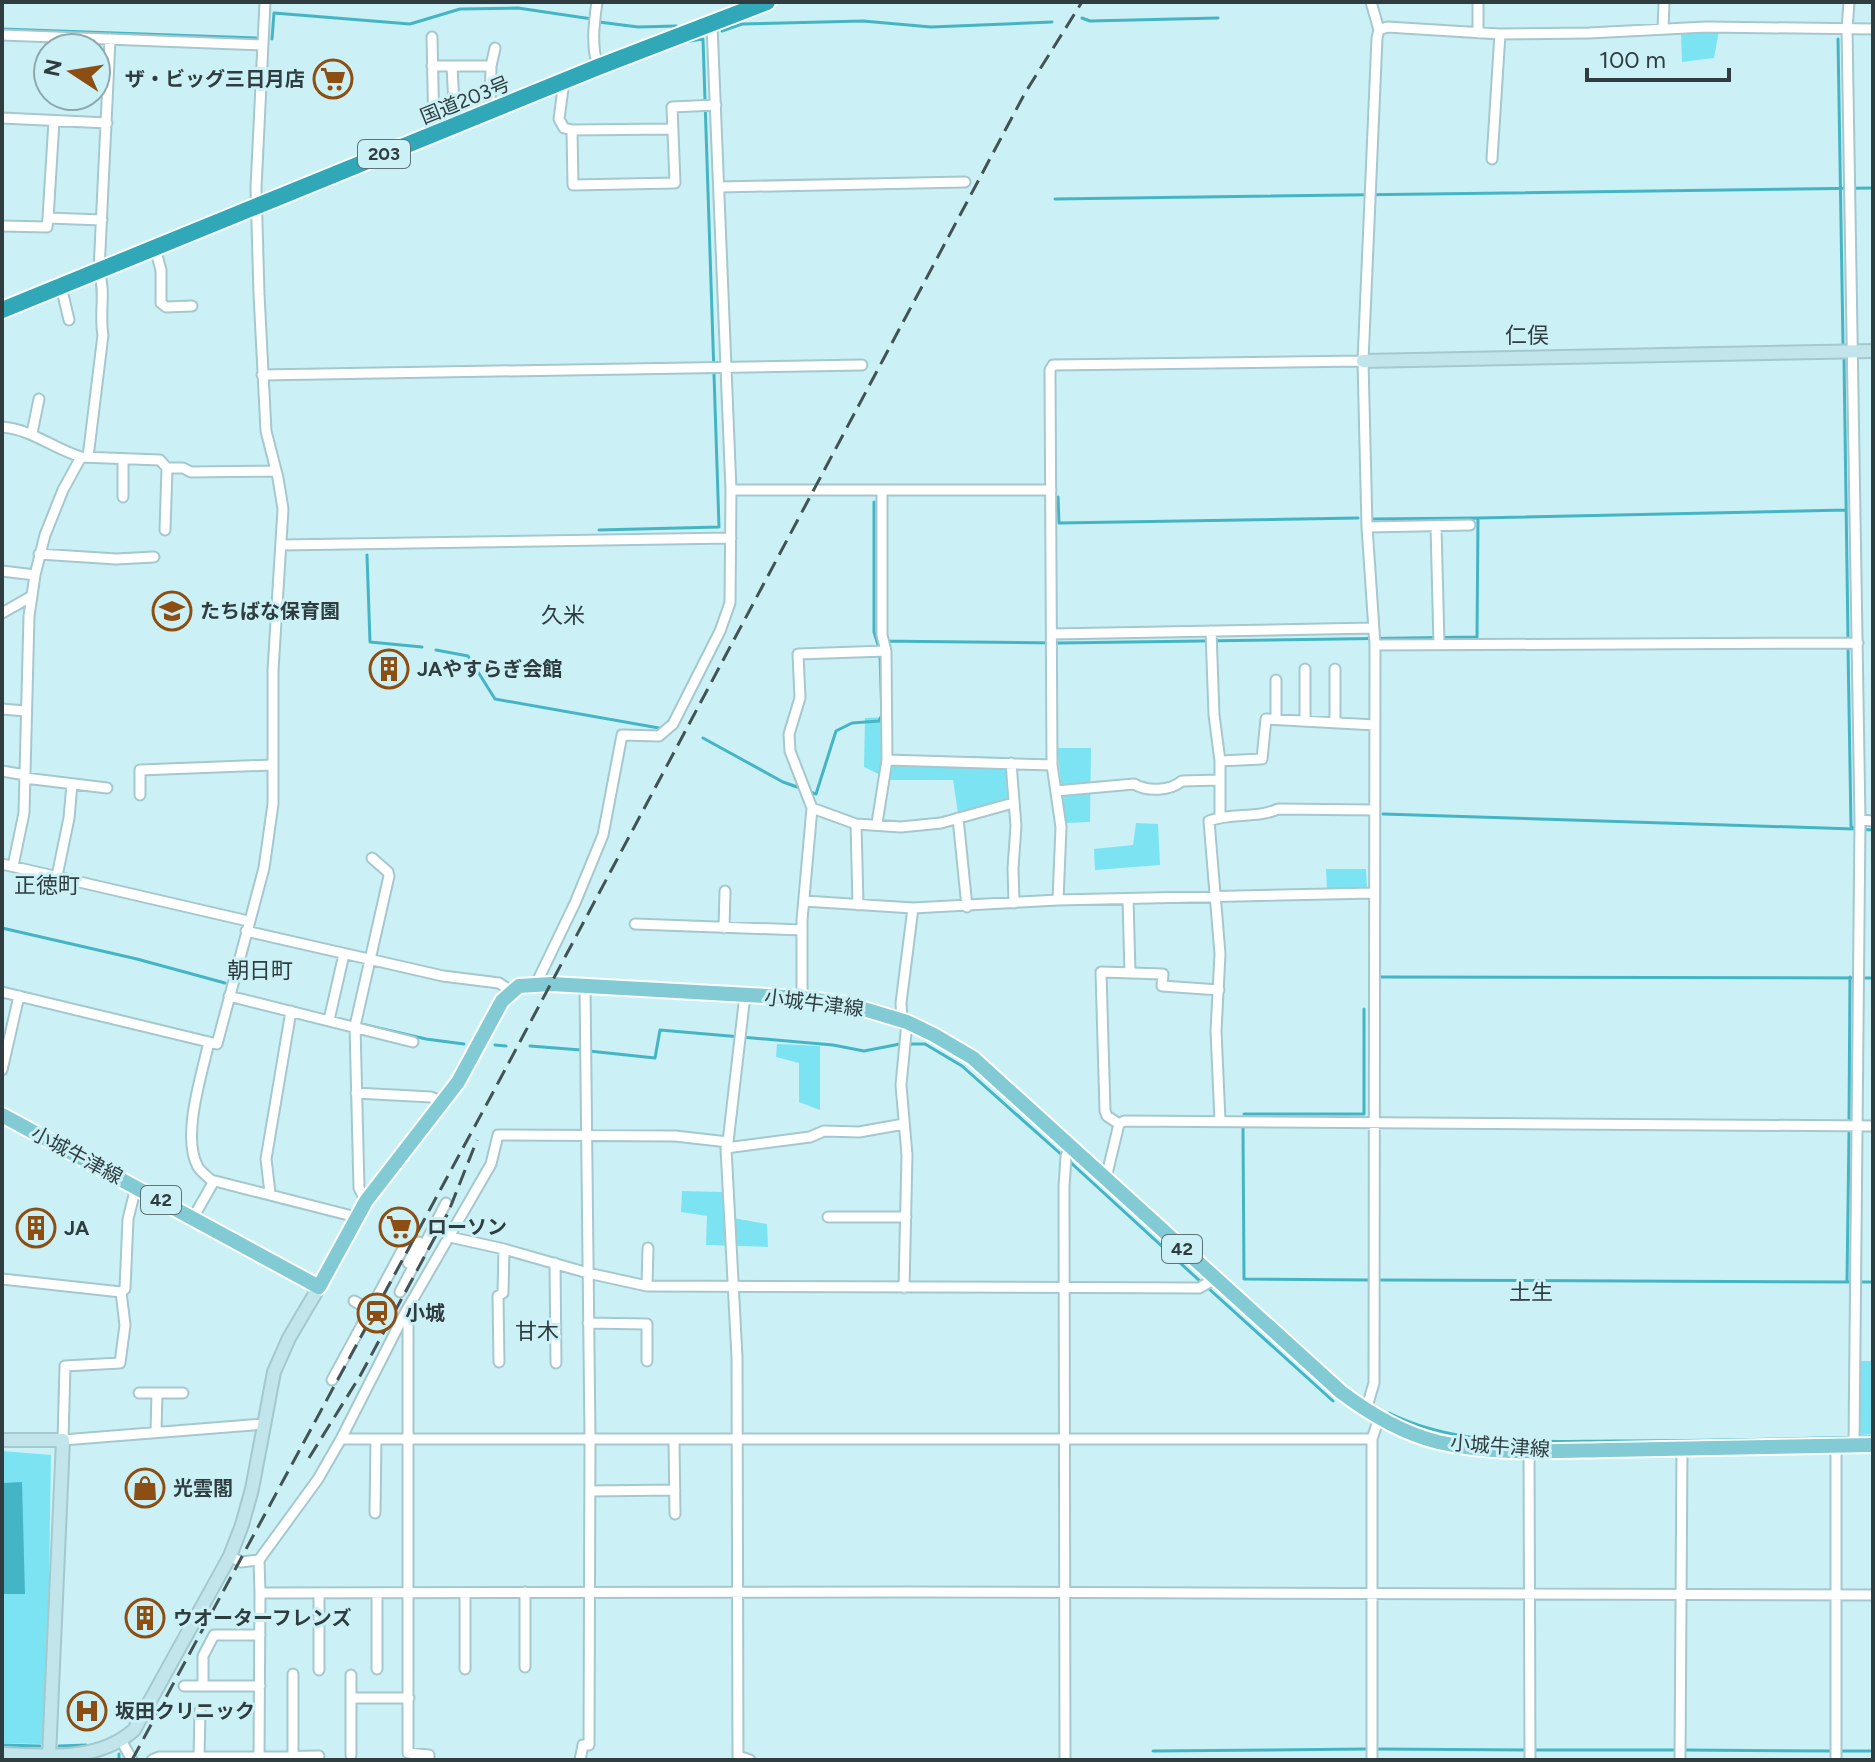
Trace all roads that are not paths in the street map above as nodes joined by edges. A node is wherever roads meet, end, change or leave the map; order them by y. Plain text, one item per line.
1 (265, 2) edge
2 (597, 2) edge
3 (767, 2) edge
4 (1371, 2) edge
5 (1478, 2) edge
6 (1664, 2) edge
7 (1849, 2) edge
8 (712, 25) junction
9 (1663, 29) junction
10 (1847, 29) junction
11 (1873, 29) edge
12 (1379, 30) junction
13 (1478, 33) junction
14 (1500, 34) junction
15 (2, 35) edge
16 (32, 36) edge
17 (432, 37) dead end
18 (112, 39) edge
19 (263, 45) junction
20 (495, 48) dead end
21 (432, 66) junction
22 (452, 66) junction
23 (491, 66) junction
24 (598, 67) junction
25 (564, 81) junction
26 (716, 105) junction
27 (490, 111) junction
28 (107, 112) edge
29 (2, 118) edge
30 (54, 121) junction
31 (107, 123) junction
32 (455, 125) junction
33 (672, 129) junction
34 (572, 130) junction
35 (434, 134) junction
36 (1492, 159) dead end
37 (965, 182) dead end
38 (719, 187) junction
39 (257, 206) junction
40 (48, 218) junction
41 (102, 220) junction
42 (2, 226) edge
43 (155, 248) junction
44 (99, 271) junction
45 (61, 286) junction
46 (192, 306) dead end
47 (2, 310) edge
48 (69, 320) dead end
49 (1853, 351) junction
50 (1873, 351) edge
51 (1363, 361) junction
52 (862, 365) dead end
53 (726, 367) junction
54 (262, 375) junction
55 (39, 399) dead end
56 (2, 427) edge
57 (32, 433) junction
58 (84, 457) junction
59 (123, 460) junction
60 (167, 468) junction
61 (274, 471) junction
62 (731, 490) junction
63 (1051, 490) junction
64 (882, 491) junction
65 (123, 497) dead end
66 (1470, 525) dead end
67 (1436, 526) junction
68 (1367, 527) junction
69 (165, 530) dead end
70 (731, 538) junction
71 (281, 545) junction
72 (39, 554) junction
73 (154, 557) dead end
74 (2, 571) edge
75 (35, 575) junction
76 (32, 596) junction
77 (2, 613) edge
78 (1374, 628) junction
79 (1211, 631) junction
80 (1052, 634) junction
81 (1858, 643) junction
82 (1439, 644) junction
83 (1375, 645) junction
84 (881, 651) junction
85 (1305, 669) dead end
86 (1335, 669) dead end
87 (1276, 680) dead end
88 (2, 709) edge
89 (25, 711) junction
90 (1276, 719) junction
91 (1305, 721) junction
92 (1335, 722) junction
93 (1375, 725) junction
94 (887, 760) junction
95 (1220, 761) junction
96 (1011, 763) junction
97 (272, 765) junction
98 (1052, 765) junction
99 (2, 771) edge
100 (25, 777) junction
101 (1220, 780) junction
102 (72, 784) junction
103 (107, 788) dead end
104 (1056, 791) junction
105 (140, 795) dead end
106 (1013, 803) junction
107 (812, 808) junction
108 (1374, 810) junction
109 (1220, 816) junction
110 (958, 818) junction
111 (1860, 820) junction
112 (1873, 821) edge
113 (877, 823) junction
114 (856, 824) junction
115 (372, 858) dead end
116 (2, 864) edge
117 (13, 866) junction
118 (57, 876) junction
119 (725, 891) dead end
120 (1374, 893) junction
121 (1216, 896) junction
122 (1128, 899) junction
123 (1058, 900) junction
124 (804, 901) junction
125 (1014, 903) junction
126 (858, 905) junction
127 (967, 907) junction
128 (913, 908) junction
129 (635, 924) dead end
130 (247, 926) junction
131 (724, 928) junction
132 (802, 930) junction
133 (344, 954) junction
134 (368, 960) junction
135 (1130, 973) junction
136 (536, 984) junction
137 (585, 987) junction
138 (1219, 990) junction
139 (511, 991) junction
140 (2, 992) edge
141 (745, 995) junction
142 (19, 996) junction
143 (229, 996) junction
144 (802, 998) junction
145 (291, 1011) junction
146 (329, 1020) junction
147 (904, 1021) junction
148 (356, 1023) junction
149 (209, 1042) junction
150 (413, 1042) dead end
151 (2, 1070) edge
152 (356, 1093) junction
153 (442, 1102) junction
154 (2, 1115) edge
155 (1220, 1121) junction
156 (1373, 1122) junction
157 (904, 1124) junction
158 (1119, 1124) junction
159 (1859, 1126) junction
160 (1873, 1126) edge
161 (588, 1135) junction
162 (727, 1145) junction
163 (1067, 1155) junction
164 (1106, 1178) junction
165 (214, 1181) junction
166 (136, 1187) junction
167 (270, 1193) junction
168 (366, 1201) junction
169 (446, 1203) dead end
170 (356, 1217) junction
171 (828, 1217) dead end
172 (906, 1217) junction
173 (193, 1218) junction
174 (450, 1237) junction
175 (417, 1243) junction
176 (648, 1248) dead end
177 (504, 1249) junction
178 (555, 1263) junction
179 (588, 1273) junction
180 (2, 1279) edge
181 (1209, 1283) junction
182 (647, 1286) junction
183 (319, 1287) junction
184 (734, 1287) junction
185 (904, 1288) junction
186 (1065, 1288) junction
187 (121, 1292) junction
188 (400, 1292) dead end
189 (354, 1301) dead end
190 (369, 1309) junction
191 (405, 1313) junction
192 (588, 1323) junction
193 (647, 1361) dead end
194 (499, 1362) dead end
195 (556, 1363) dead end
196 (332, 1380) dead end
197 (139, 1393) dead end
198 (157, 1393) junction
199 (183, 1393) dead end
200 (1366, 1410) junction
201 (1379, 1418) junction
202 (264, 1424) junction
203 (156, 1432) junction
204 (590, 1438) junction
205 (341, 1439) junction
206 (376, 1439) junction
207 (409, 1439) junction
208 (1066, 1439) junction
209 (1372, 1439) junction
210 (1854, 1439) junction
211 (2, 1440) edge
212 (63, 1440) junction
213 (674, 1440) junction
214 (738, 1440) junction
215 (1836, 1445) junction
216 (1873, 1445) edge
217 (1682, 1449) junction
218 (1529, 1451) junction
219 (675, 1490) junction
220 (590, 1491) junction
221 (375, 1513) dead end
222 (675, 1514) dead end
223 (230, 1556) junction
224 (259, 1560) junction
225 (737, 1591) junction
226 (525, 1592) junction
227 (589, 1592) junction
228 (1066, 1592) junction
229 (1372, 1592) junction
230 (260, 1593) junction
231 (319, 1593) junction
232 (377, 1593) junction
233 (410, 1593) junction
234 (465, 1593) junction
235 (1530, 1593) junction
236 (1682, 1594) junction
237 (1836, 1594) junction
238 (1873, 1595) edge
239 (260, 1635) junction
240 (525, 1667) dead end
241 (377, 1669) dead end
242 (465, 1669) dead end
243 (319, 1670) dead end
244 (293, 1674) dead end
245 (351, 1675) dead end
246 (184, 1686) dead end
247 (203, 1686) junction
248 (260, 1686) junction
249 (351, 1698) junction
250 (409, 1698) junction
251 (200, 1711) dead end
252 (122, 1742) junction
253 (2, 1754) edge
254 (351, 1755) dead end
255 (1834, 1755) edge
256 (49, 1756) junction
257 (319, 1756) dead end
258 (199, 1757) junction
259 (293, 1757) junction
260 (259, 1759) edge
261 (132, 1760) edge
262 (152, 1760) edge
263 (429, 1760) edge
264 (580, 1760) edge
265 (750, 1760) edge
266 (1065, 1760) edge
267 (1372, 1760) edge
268 (1530, 1760) edge
269 (1680, 1760) edge

1 - 19 street
2 - 24 street
3 - 8 highway, 国道203号 / 203
4 - 12 street
5 - 13 street
6 - 9 street
7 - 10 street
8 - 24 highway, 国道203号 / 203
8 - 26 street
9 - 10 street
9 - 14 street
10 - 11 street
10 - 49 street
12 - 13 street
12 - 51 street
13 - 14 street
14 - 36 street
15 - 16 street
17 - 21 street
18 - 19 street
19 - 39 street
20 - 23 street
21 - 22 street
21 - 35 street
22 - 23 street
22 - 32 street
23 - 27 street
24 - 25 highway, 国道203号 / 203
25 - 27 highway, 国道203号 / 203
25 - 34 street
26 - 33 street
26 - 38 street
27 - 32 highway, 国道203号 / 203
28 - 31 street
29 - 30 street
30 - 31 street
30 - 40 street
31 - 41 street
32 - 35 highway, 国道203号 / 203
33 - 34 street
33 - 34 street
35 - 39 highway, 国道203号 / 203
37 - 38 street
38 - 53 street
39 - 43 highway, 国道203号 / 203
39 - 54 street
40 - 41 street
40 - 42 street
41 - 44 street
43 - 44 highway, 国道203号 / 203
43 - 46 street
44 - 45 highway, 国道203号 / 203
44 - 58 street
45 - 47 highway, 国道203号 / 203
45 - 48 street
49 - 50 street
49 - 51 street
49 - 81 street
51 - 63 street
51 - 68 street
52 - 53 street
53 - 54 street
53 - 62 street
54 - 61 street
55 - 57 street
56 - 57 street
57 - 58 street
58 - 59 street
58 - 72 street
59 - 60 street
59 - 65 street
60 - 61 street
60 - 69 street
61 - 71 street
62 - 64 street
62 - 70 street
63 - 64 street
63 - 80 street
64 - 84 street
66 - 67 street
67 - 68 street
67 - 82 street
68 - 78 street
70 - 71 street
70 - 136 street
71 - 97 street
72 - 73 street
72 - 75 street
74 - 75 street
75 - 76 street
76 - 77 street
76 - 89 street
78 - 79 street
78 - 83 street
79 - 80 street
79 - 95 street
80 - 98 street
81 - 82 street
81 - 111 street
82 - 83 street
83 - 93 street
84 - 94 street
84 - 107 street
85 - 91 street
86 - 92 street
87 - 90 street
88 - 89 street
89 - 100 street
90 - 91 street
90 - 95 street
91 - 92 street
92 - 93 street
93 - 108 street
94 - 96 street
94 - 113 street
95 - 101 street
96 - 98 street
96 - 106 street
97 - 105 street
97 - 130 street
98 - 104 street
99 - 100 street
100 - 102 street
100 - 117 street
101 - 104 street
101 - 109 street
102 - 103 street
102 - 118 street
104 - 123 street
106 - 110 street
106 - 125 street
107 - 114 street
107 - 124 street
108 - 109 street
108 - 120 street
109 - 121 street
110 - 113 street
110 - 127 street
111 - 112 street
111 - 159 street
113 - 114 street
114 - 126 street
115 - 134 street
116 - 117 street
117 - 118 street
118 - 130 street
119 - 131 street
120 - 121 street
120 - 156 street
121 - 122 street
121 - 138 street
122 - 123 street
122 - 135 street
123 - 125 street
124 - 126 street
124 - 132 street
125 - 127 street
126 - 128 street
127 - 128 street
128 - 147 street
129 - 131 street
130 - 133 street
130 - 143 street
131 - 132 street
132 - 144 street
133 - 134 street
133 - 146 street
134 - 139 street
134 - 148 street
135 - 138 street
135 - 158 street
136 - 137 main road, 小城牛津線 / 42
136 - 139 main road, 小城牛津線 / 42
137 - 141 main road, 小城牛津線 / 42
137 - 161 street
138 - 155 street
139 - 153 main road
140 - 142 street
141 - 144 main road, 小城牛津線 / 42
141 - 162 street
142 - 149 street
142 - 151 street
143 - 145 street
143 - 149 street
144 - 147 main road, 小城牛津線 / 42
145 - 146 street
145 - 167 street
146 - 148 street
147 - 157 street
147 - 163 main road, 小城牛津線 / 42
148 - 150 street
148 - 152 street
149 - 165 street
152 - 153 street
152 - 168 street
153 - 168 main road
154 - 166 main road, 小城牛津線 / 42
155 - 156 street
155 - 158 street
156 - 159 street
156 - 200 street
157 - 162 street
157 - 172 street
158 - 164 street
159 - 160 street
159 - 210 street
161 - 162 street
161 - 174 street
161 - 179 street
162 - 184 street
163 - 164 main road, 小城牛津線 / 42
163 - 186 street
164 - 181 main road, 小城牛津線 / 42
165 - 167 street
165 - 173 street
166 - 173 main road, 小城牛津線 / 42
166 - 187 street
167 - 170 street
168 - 170 main road
169 - 175 street
170 - 183 main road
171 - 172 street
172 - 185 street
173 - 183 main road, 小城牛津線 / 42
174 - 177 street
174 - 191 street
175 - 188 street
175 - 190 street
176 - 182 street
177 - 178 street
177 - 194 street
178 - 179 street
178 - 195 street
179 - 182 street
179 - 192 street
180 - 187 street
181 - 186 street
181 - 200 main road, 小城牛津線 / 42
182 - 184 street
183 - 202 street
184 - 185 street
184 - 214 street
185 - 186 street
186 - 208 street
187 - 212 street
189 - 190 street
190 - 196 street
191 - 205 street
191 - 207 street
192 - 193 street
192 - 204 street
197 - 198 street
198 - 199 street
198 - 203 street
200 - 201 main road, 小城牛津線 / 42
201 - 209 street
201 - 218 main road, 小城牛津線 / 42
202 - 203 street
202 - 223 street
203 - 212 street
204 - 207 street
204 - 213 street
204 - 220 street
205 - 206 street
205 - 224 street
206 - 207 street
206 - 221 street
207 - 233 street
208 - 209 street
208 - 214 street
208 - 228 street
209 - 229 street
210 - 215 main road, 小城牛津線 / 42
210 - 216 main road, 小城牛津線 / 42
211 - 212 street
212 - 256 street
213 - 214 street
213 - 219 street
214 - 225 street
215 - 217 main road, 小城牛津線 / 42
215 - 237 street
217 - 218 main road, 小城牛津線 / 42
217 - 236 street
218 - 235 street
219 - 220 street
219 - 222 street
220 - 227 street
223 - 224 street
223 - 252 street
224 - 230 street
225 - 227 street
225 - 228 street
225 - 265 street
226 - 227 street
226 - 234 street
226 - 240 street
227 - 264 street
228 - 229 street
228 - 266 street
229 - 235 street
229 - 267 street
230 - 231 street
230 - 239 street
231 - 232 street
231 - 243 street
232 - 233 street
232 - 241 street
233 - 234 street
233 - 250 street
234 - 242 street
235 - 236 street
235 - 268 street
236 - 237 street
236 - 269 street
237 - 238 street
237 - 255 street
239 - 247 street
239 - 248 street
244 - 259 street
245 - 249 street
246 - 247 street
247 - 248 street
248 - 260 street
249 - 250 street
249 - 254 street
250 - 263 street
251 - 258 street
252 - 256 street
252 - 261 street
253 - 256 street
257 - 259 street
258 - 260 street
258 - 262 street
259 - 260 street

